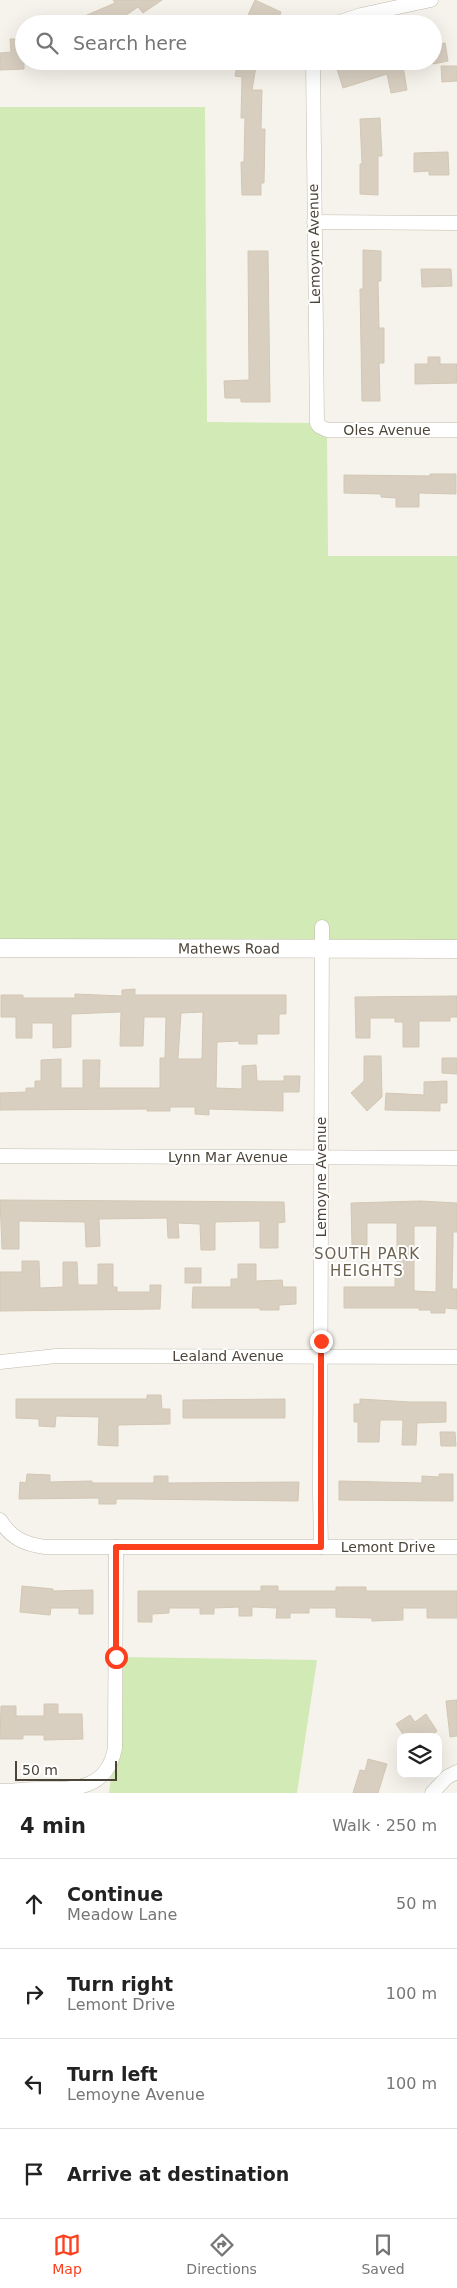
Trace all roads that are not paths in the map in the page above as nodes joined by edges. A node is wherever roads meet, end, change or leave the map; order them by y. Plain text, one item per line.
1 (431, 0) edge
2 (362, 15) edge
3 (313, 70) edge
4 (314, 222) junction
5 (457, 223) edge
6 (319, 426) joint
7 (457, 430) edge
8 (322, 927) dead end
9 (0, 948) edge
10 (322, 949) junction
11 (457, 949) edge
12 (0, 1156) edge
13 (322, 1158) junction
14 (457, 1158) edge
15 (321, 1356) junction
16 (457, 1356) edge
17 (0, 1362) edge
18 (0, 1520) edge
19 (116, 1547) junction
20 (321, 1547) junction
21 (457, 1547) edge
22 (457, 1772) edge
23 (0, 1790) edge
24 (432, 1793) edge

1 - 2 street
3 - 4 street, Lemoyne Avenue
4 - 5 street
4 - 6 street, Lemoyne Avenue
6 - 7 street, Oles Avenue
8 - 10 street, Lemoyne Avenue
9 - 10 street, Mathews Road
10 - 11 street, Mathews Road
10 - 13 street, Lemoyne Avenue
12 - 13 street, Lynn Mar Avenue
13 - 14 street, Lynn Mar Avenue
13 - 15 street, Lemoyne Avenue
15 - 16 street, Lealand Avenue
15 - 17 street, Lealand Avenue
15 - 20 street, Lemoyne Avenue
18 - 19 street, Lemont Drive
19 - 20 street, Lemont Drive
19 - 23 street
20 - 21 street, Lemont Drive
22 - 24 street

